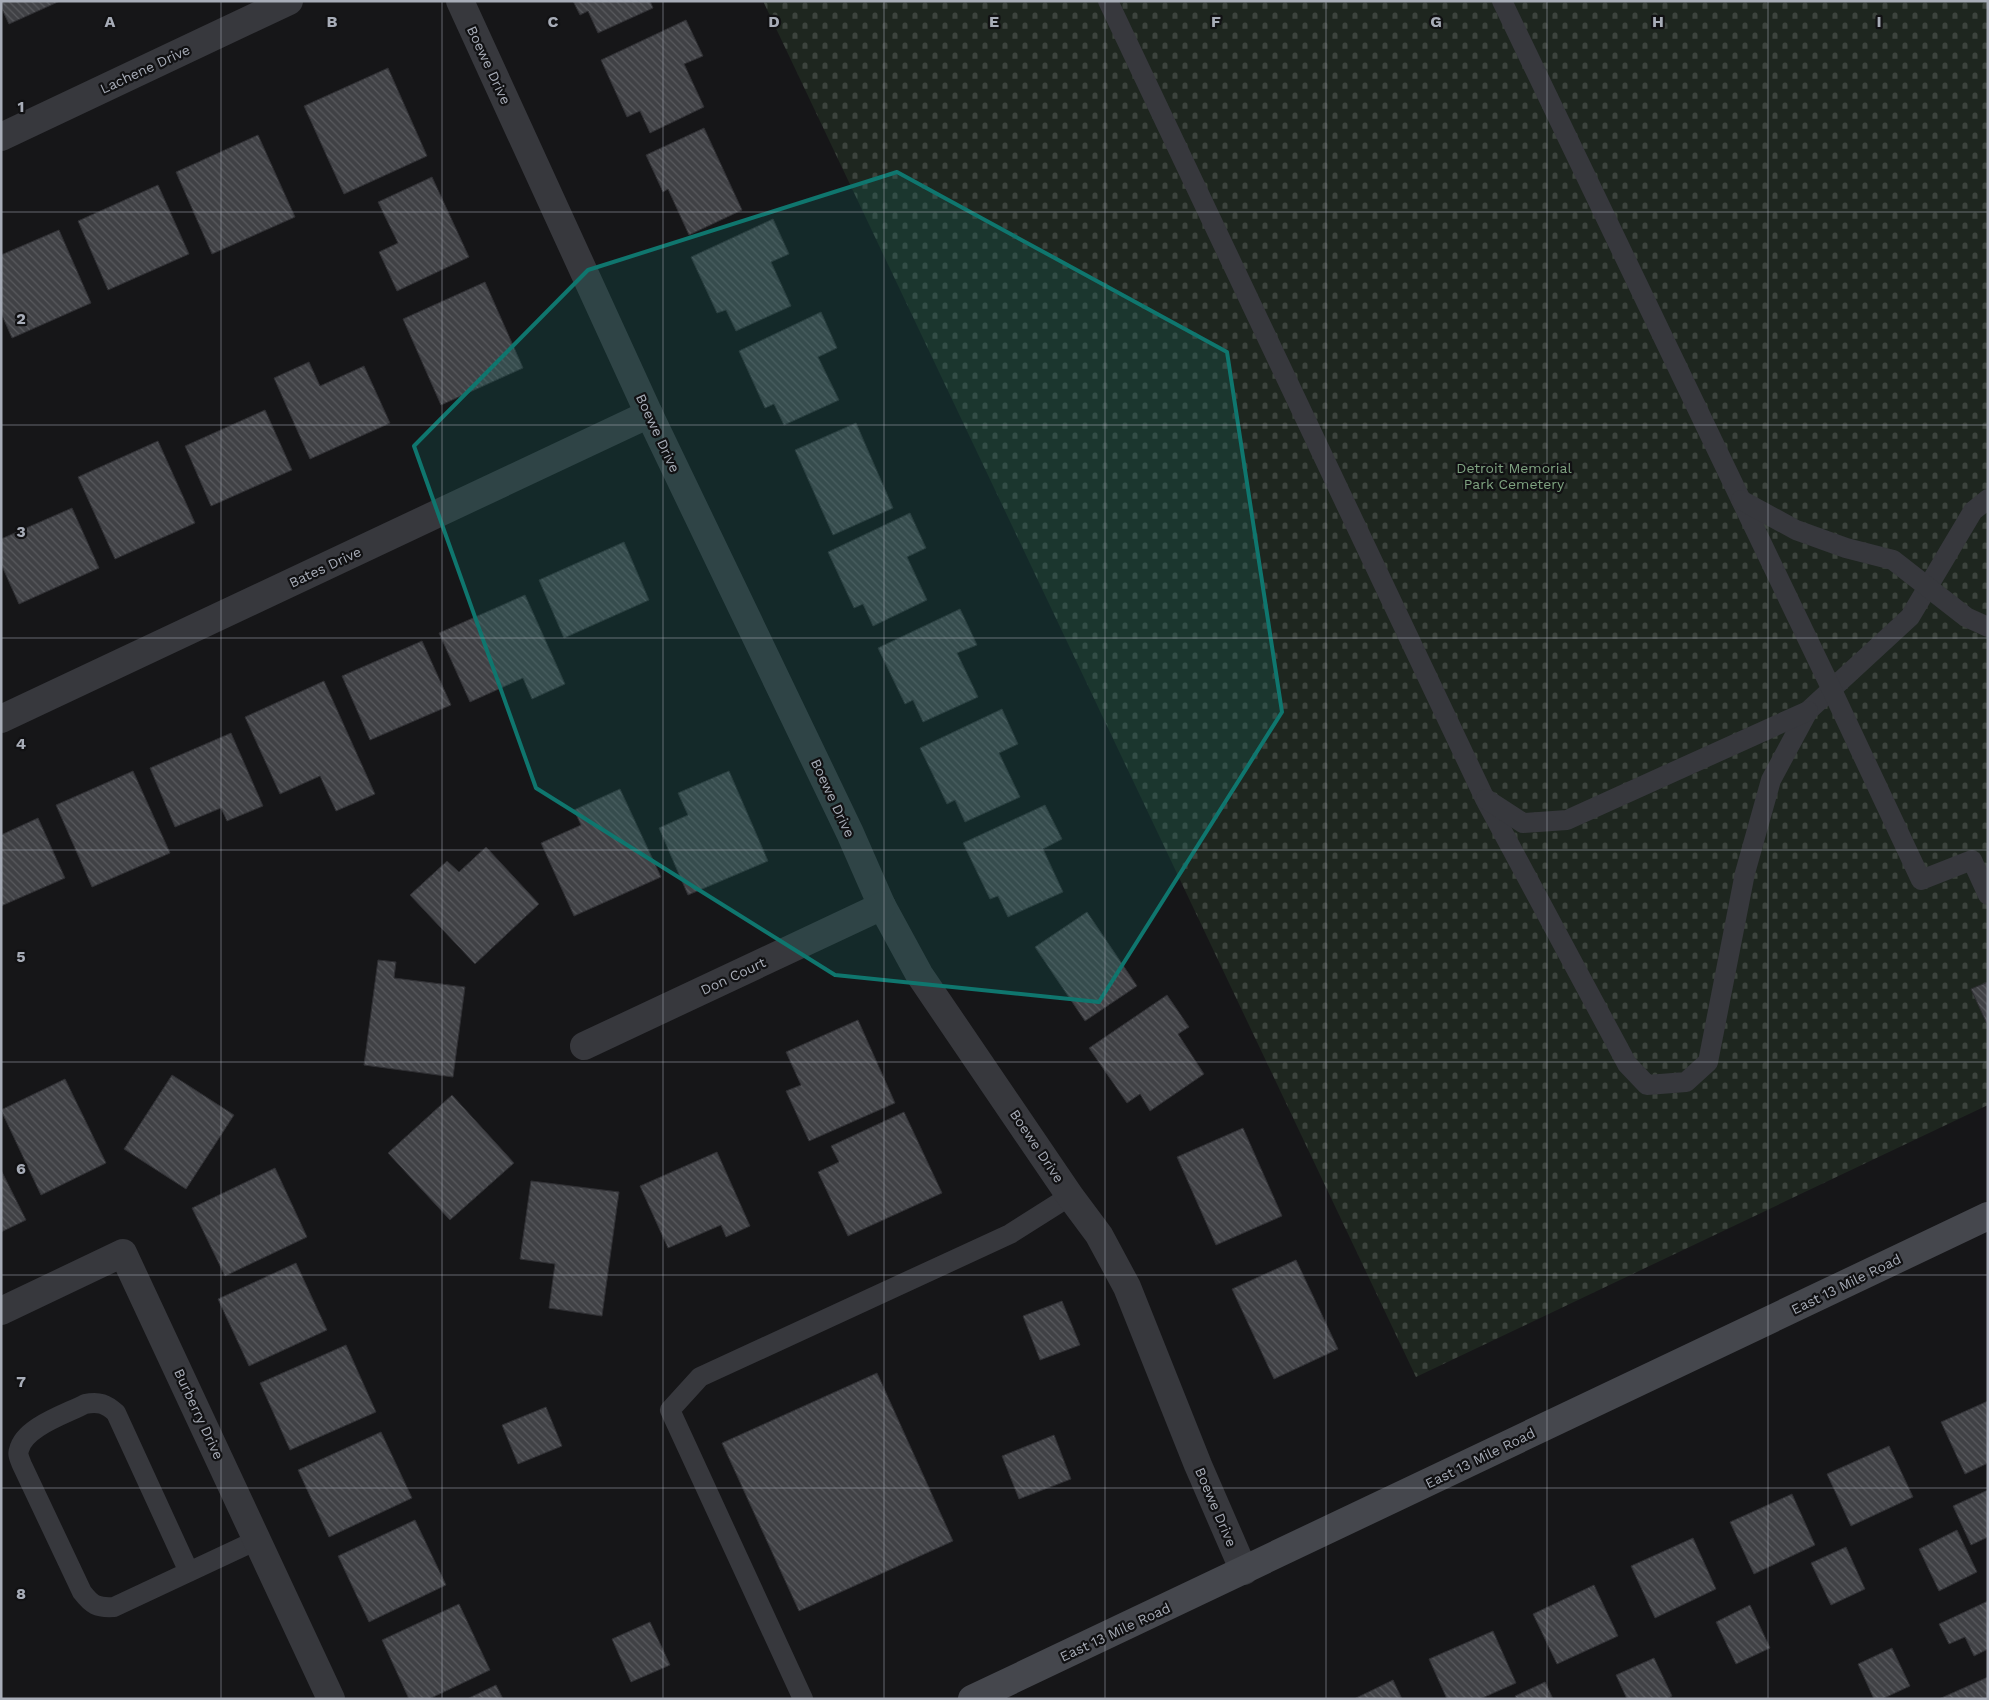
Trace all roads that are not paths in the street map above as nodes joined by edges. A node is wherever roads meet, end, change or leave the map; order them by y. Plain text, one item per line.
1 (289, 1) edge
2 (460, 1) edge
3 (1108, 1) edge
4 (1502, 1) edge
5 (1, 137) edge
6 (649, 414) junction
7 (1988, 499) edge
8 (1741, 500) junction
9 (1928, 587) junction
10 (1988, 627) edge
11 (1832, 690) junction
12 (1808, 712) junction
13 (1, 720) edge
14 (1485, 799) junction
15 (1988, 895) edge
16 (882, 906) junction
17 (584, 1046) dead end
18 (1070, 1196) junction
19 (1988, 1216) edge
20 (1, 1311) edge
21 (257, 1540) junction
22 (1244, 1571) junction
23 (189, 1572) junction
24 (331, 1699) edge
25 (803, 1699) edge
26 (972, 1699) edge

1 - 5 street, Lachene Drive
2 - 6 street, Boewe Drive
3 - 14 lane
4 - 8 lane
6 - 13 street, Bates Drive
6 - 16 street, Boewe Drive
7 - 9 lane
8 - 9 lane
8 - 11 lane
9 - 10 lane
9 - 11 lane
11 - 12 lane
11 - 15 lane
12 - 14 lane
12 - 14 lane
16 - 17 street, Don Court
16 - 18 street, Boewe Drive
18 - 22 street, Boewe Drive
18 - 25 lane
19 - 22 main road, East 13 Mile Road
20 - 21 street, Burberry Drive
21 - 23 lane
21 - 24 street, Burberry Drive
22 - 26 main road, East 13 Mile Road
23 - 23 lane

